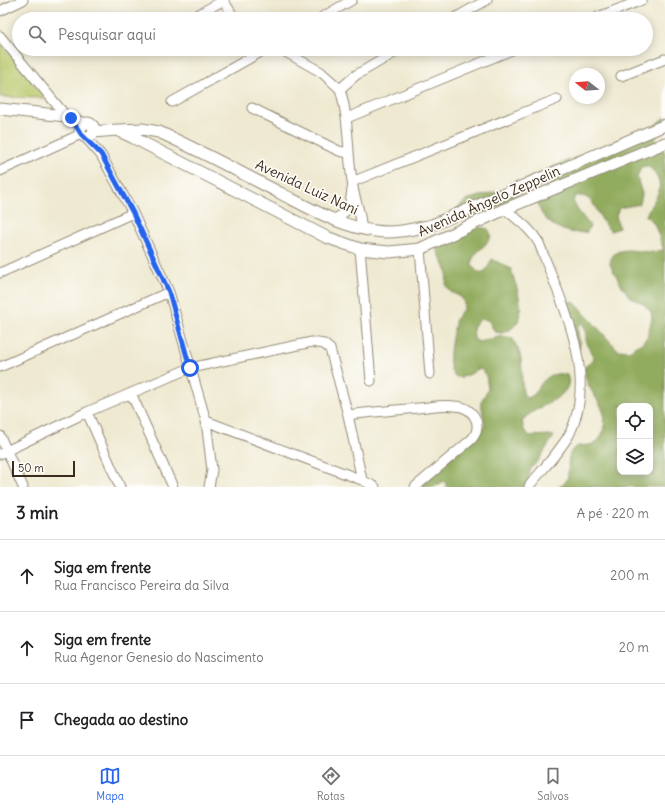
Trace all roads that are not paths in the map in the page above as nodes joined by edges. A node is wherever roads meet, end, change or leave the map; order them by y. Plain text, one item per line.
1 (20, 0) edge
2 (223, 0) edge
3 (352, 0) edge
4 (486, 0) edge
5 (642, 0) edge
6 (0, 11) edge
7 (202, 12) edge
8 (231, 12) edge
9 (331, 12) edge
10 (466, 12) edge
11 (611, 12) edge
12 (0, 36) edge
13 (12, 50) edge
14 (17, 56) edge
15 (254, 56) edge
16 (292, 56) edge
17 (389, 56) edge
18 (497, 56) edge
19 (665, 59) edge
20 (622, 76) dead end
21 (340, 89) junction
22 (557, 99) dead end
23 (172, 102) dead end
24 (252, 108) dead end
25 (0, 109) edge
26 (68, 117) junction
27 (347, 118) junction
28 (665, 125) edge
29 (112, 130) junction
30 (87, 131) junction
31 (665, 143) edge
32 (349, 153) junction
33 (0, 171) edge
34 (352, 185) junction
35 (505, 209) junction
36 (133, 213) junction
37 (335, 219) junction
38 (361, 229) junction
39 (360, 249) junction
40 (420, 249) junction
41 (0, 273) edge
42 (169, 292) junction
43 (0, 367) edge
44 (190, 368) junction
45 (430, 374) dead end
46 (371, 381) dead end
47 (131, 393) junction
48 (87, 412) junction
49 (348, 415) junction
50 (206, 421) junction
51 (0, 436) edge
52 (4, 453) edge
53 (362, 480) junction
54 (529, 486) edge
55 (23, 487) edge
56 (120, 487) edge
57 (173, 487) edge
58 (209, 487) edge
59 (375, 487) edge
60 (415, 487) edge

1 - 6 street
2 - 7 street
2 - 8 street
3 - 9 street
4 - 10 street
5 - 11 street
12 - 13 street
14 - 26 street
15 - 23 street
16 - 21 street
17 - 21 street
18 - 27 street
19 - 20 street
21 - 27 street
22 - 34 street
24 - 32 street
25 - 26 street
26 - 30 street
27 - 32 street
28 - 38 street, Avenida Luiz Nani
29 - 30 street
29 - 37 street, Avenida Luiz Nani
29 - 39 street, Avenida Ângelo Zeppelin
30 - 33 street
30 - 36 street
31 - 35 street, Avenida Ângelo Zeppelin
32 - 34 street
34 - 37 street
34 - 38 street
35 - 40 street, Avenida Ângelo Zeppelin
35 - 54 street
36 - 41 street
36 - 42 street
37 - 38 street, Avenida Luiz Nani
39 - 40 street, Avenida Ângelo Zeppelin
39 - 46 street
40 - 45 street
42 - 43 street
42 - 44 street
44 - 47 street
44 - 49 street
44 - 50 street
47 - 48 street
47 - 57 street
48 - 52 street
48 - 56 street
49 - 53 street
49 - 60 street
50 - 53 street
50 - 58 street
51 - 52 street
52 - 55 street
53 - 59 street

